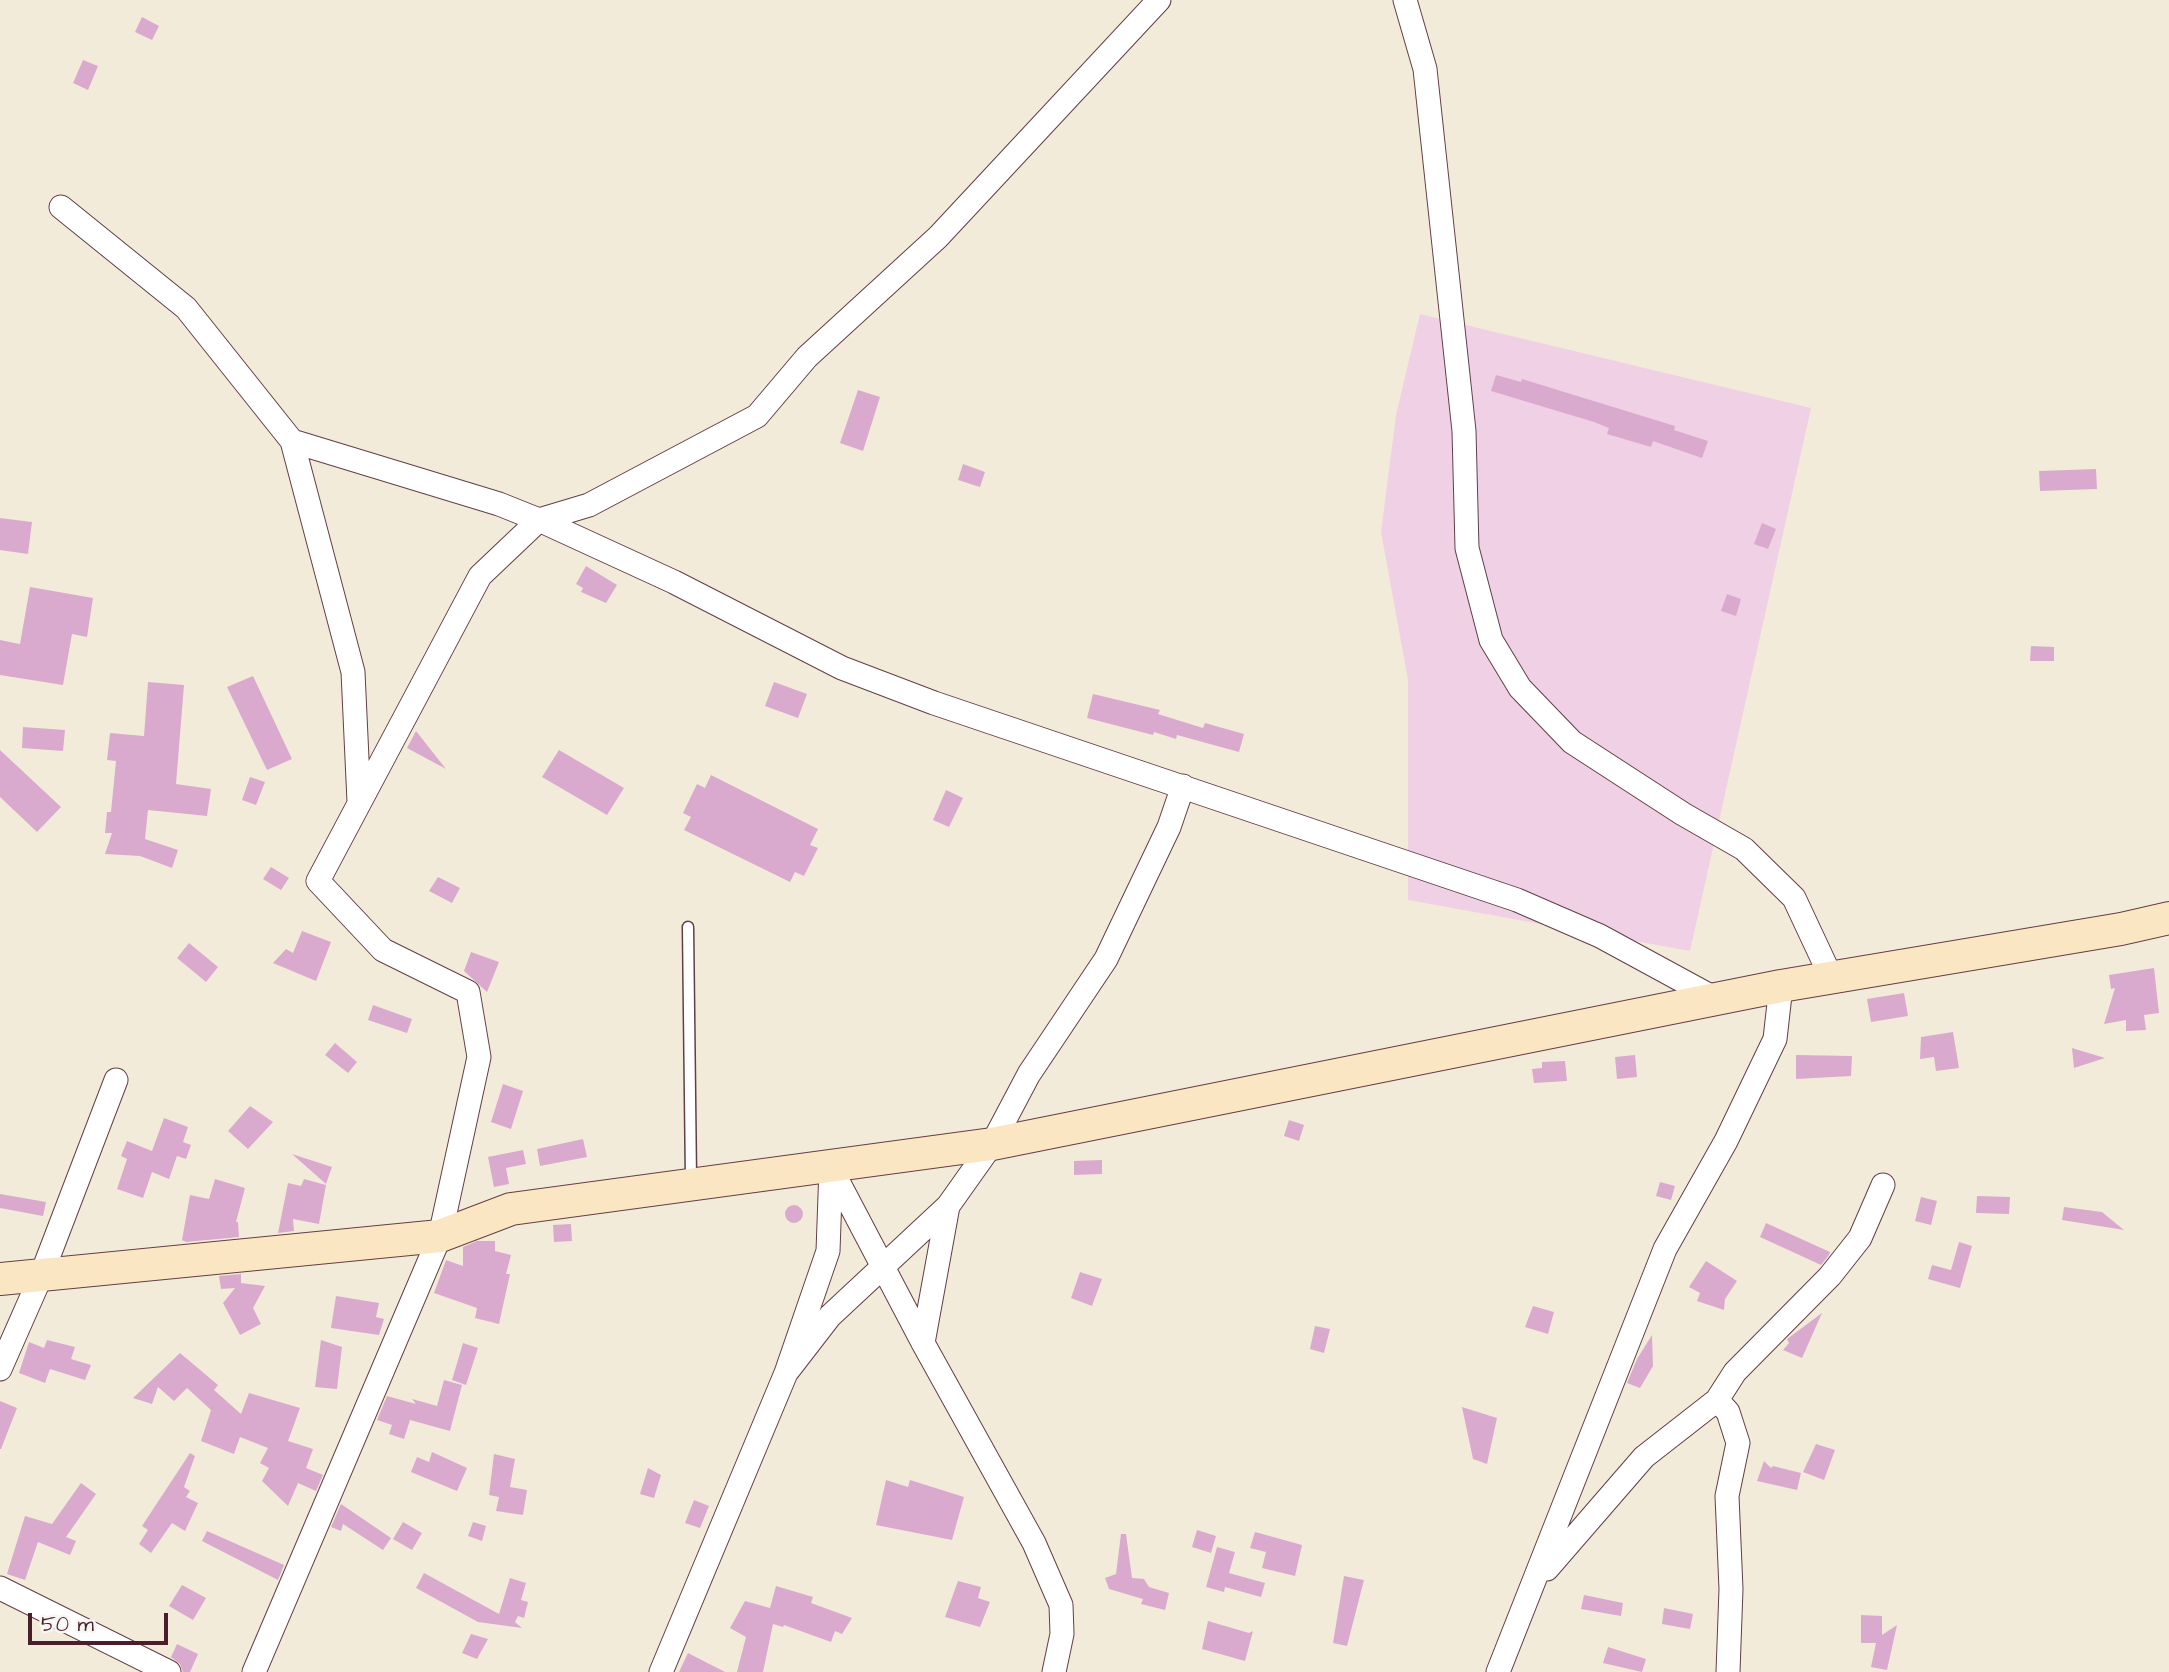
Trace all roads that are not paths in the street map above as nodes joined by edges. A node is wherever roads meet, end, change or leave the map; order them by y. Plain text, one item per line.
1 (1159, 0) edge
2 (1405, 0) edge
3 (61, 207) dead end
4 (292, 441) junction
5 (539, 520) junction
6 (1183, 786) junction
7 (359, 802) junction
8 (2169, 918) edge
9 (688, 927) dead end
10 (1831, 977) junction
11 (1781, 986) junction
12 (1716, 999) junction
13 (116, 1080) dead end
14 (992, 1144) junction
15 (831, 1168) junction
16 (1883, 1185) dead end
17 (691, 1186) junction
18 (948, 1206) junction
19 (440, 1236) junction
20 (883, 1264) junction
21 (41, 1276) junction
22 (0, 1279) edge
23 (923, 1343) junction
24 (0, 1369) edge
25 (786, 1373) junction
26 (1717, 1400) junction
27 (1536, 1582) junction
28 (0, 1588) edge
29 (169, 1672) edge
30 (254, 1672) edge
31 (661, 1672) edge
32 (1054, 1672) edge
33 (1498, 1672) edge
34 (1728, 1672) edge

1 - 5 street
2 - 10 street
3 - 4 street
4 - 5 street
4 - 7 street
5 - 6 street
5 - 7 street
6 - 12 street
6 - 14 street
7 - 19 street
8 - 10 main road
9 - 17 lane
10 - 11 main road
11 - 12 main road
11 - 27 street
12 - 14 main road
13 - 21 street
14 - 15 main road
14 - 18 street
15 - 17 main road
15 - 20 street
15 - 25 street
16 - 26 street
17 - 19 main road
18 - 20 street
18 - 23 street
19 - 21 main road
19 - 30 street
20 - 23 street
20 - 25 street
21 - 22 main road
21 - 24 street
23 - 32 street
25 - 31 street
26 - 27 street
26 - 34 street
27 - 33 street
28 - 29 street

